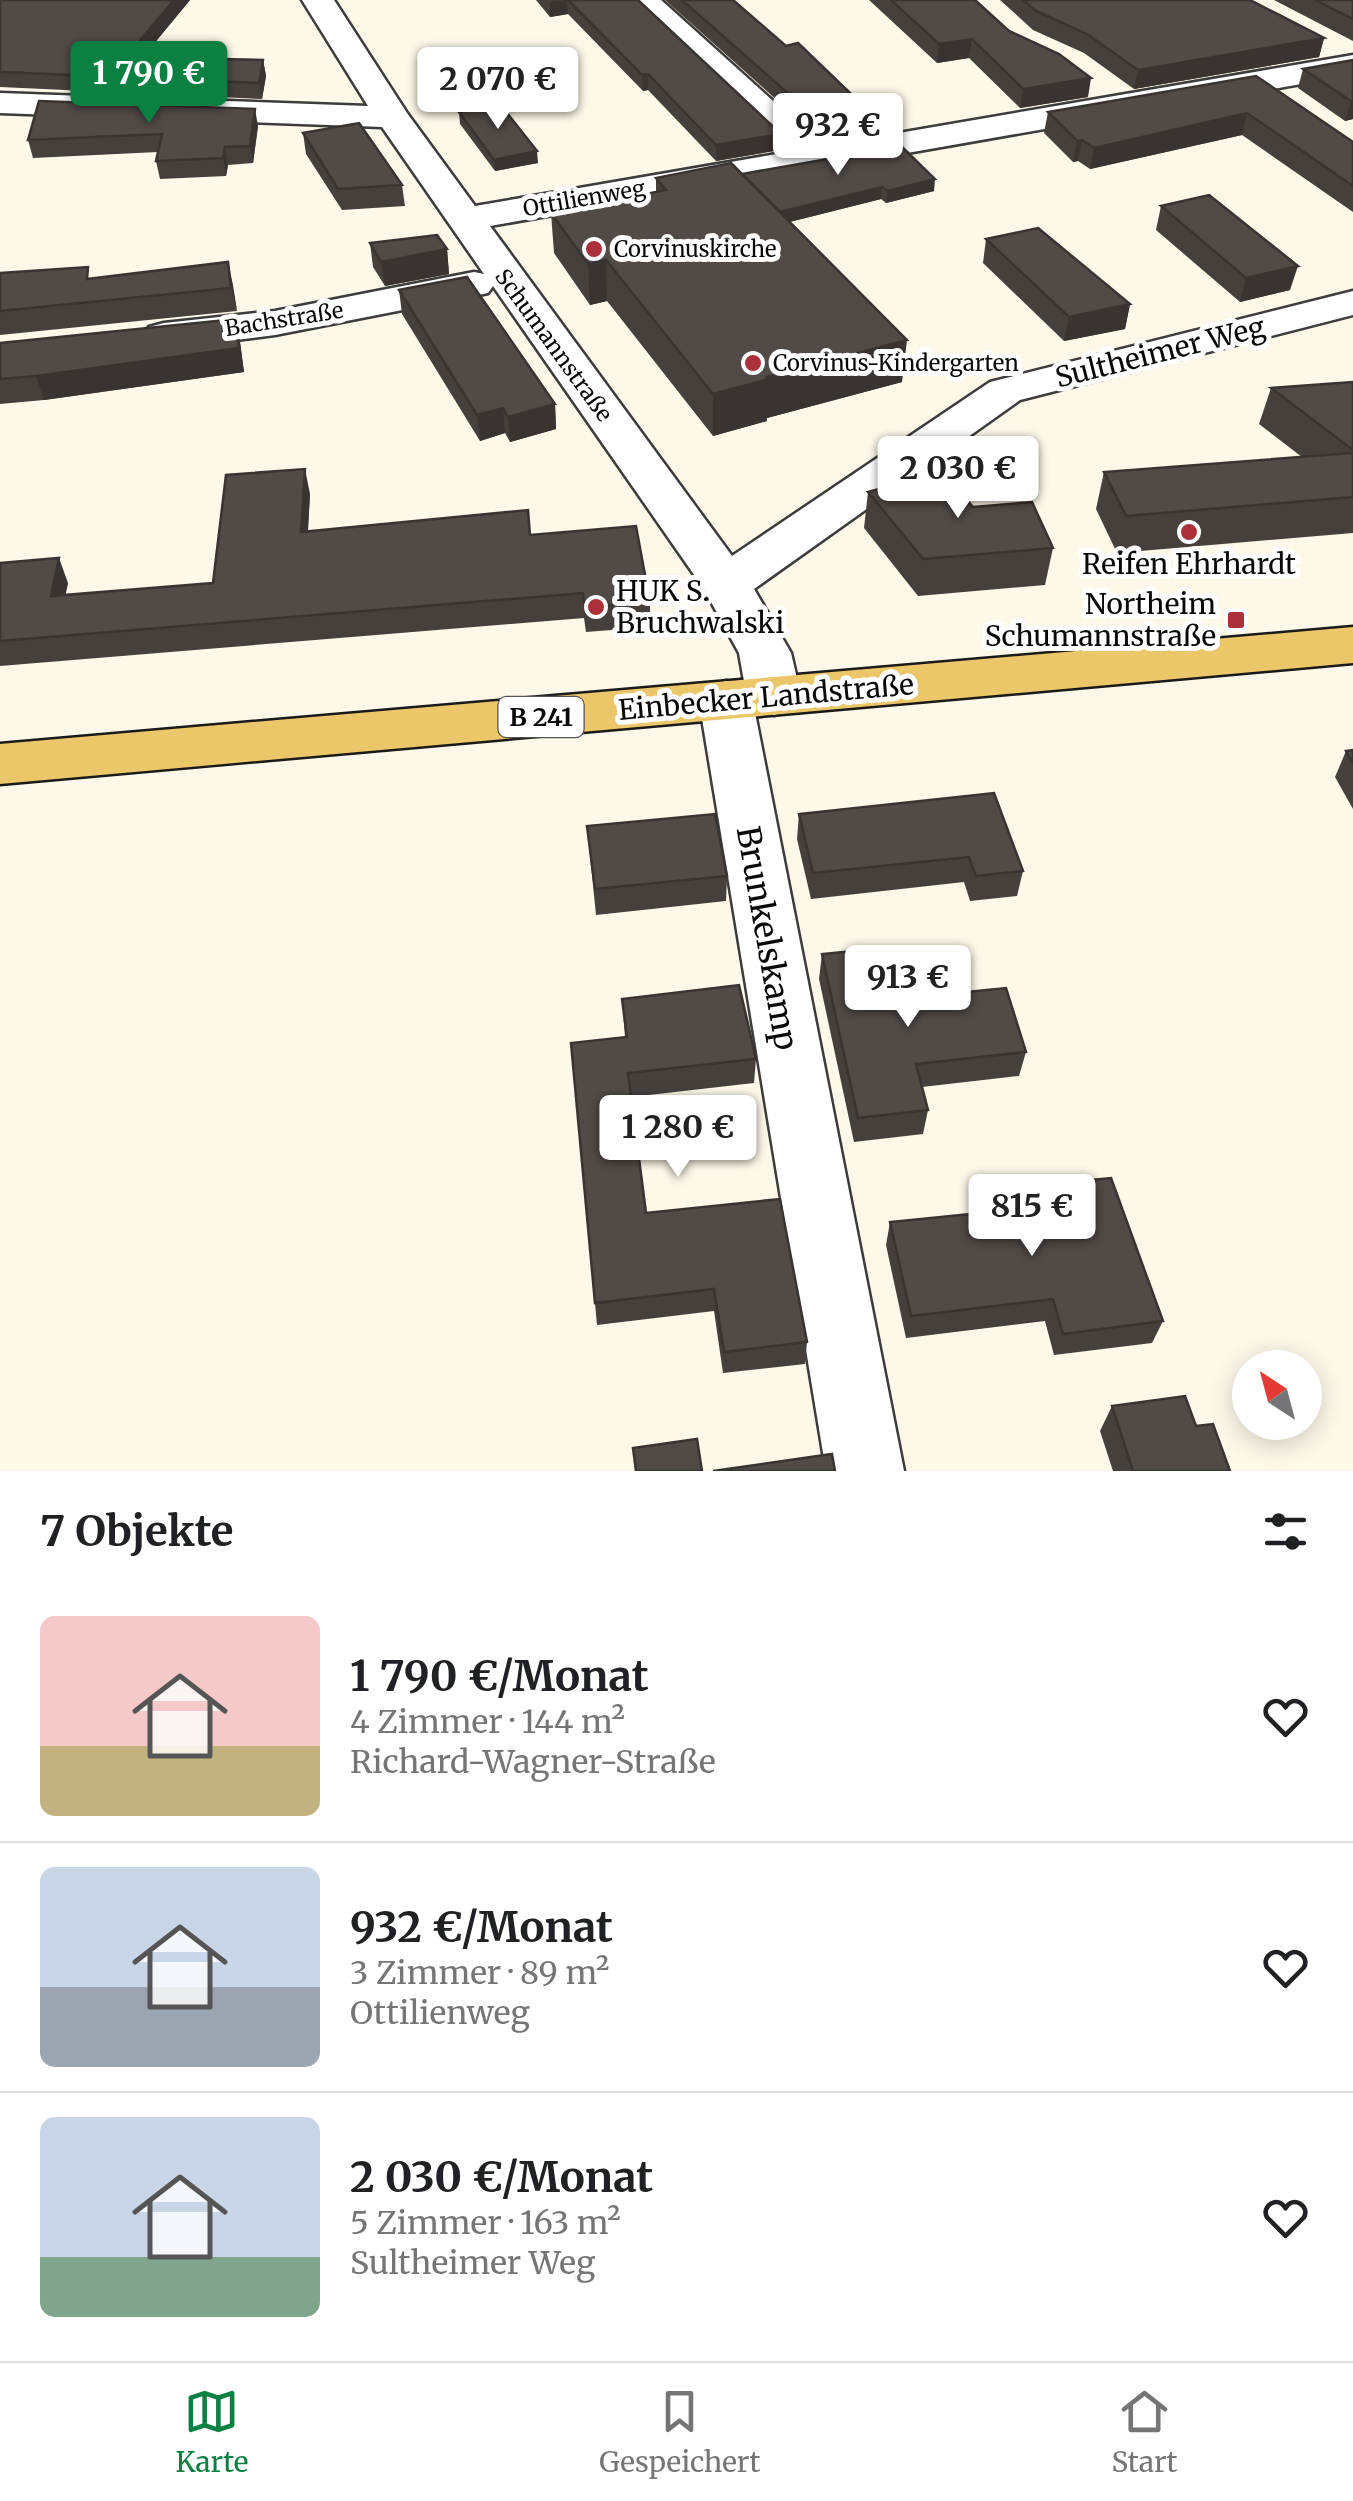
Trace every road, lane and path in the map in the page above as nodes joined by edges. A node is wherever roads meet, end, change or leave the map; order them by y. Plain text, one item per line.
1 (318, 0) edge
2 (644, 0) edge
3 (1323, 38) edge
4 (1353, 62) edge
5 (1084, 74) edge
6 (1258, 81) junction
7 (0, 103) edge
8 (1290, 103) edge
9 (1126, 104) junction
10 (392, 117) junction
11 (815, 158) junction
12 (465, 219) junction
13 (506, 278) junction
14 (1353, 303) edge
15 (119, 341) edge
16 (726, 584) junction
17 (1353, 645) edge
18 (750, 698) junction
19 (0, 764) edge
20 (865, 1471) edge

1 - 10 street, Schumannstraße
2 - 11 street
3 - 4 street
4 - 6 street, Ottilienweg
5 - 9 street
6 - 8 street
6 - 9 street, Ottilienweg
7 - 10 street
9 - 11 street, Ottilienweg
10 - 12 street, Schumannstraße
11 - 12 street, Ottilienweg
12 - 13 street, Schumannstraße
13 - 15 street, Bachstraße
13 - 16 street, Schumannstraße
14 - 16 street, Sultheimer Weg
16 - 18 street, Schumannstraße
17 - 18 main road, Einbecker Landstraße / B 241
18 - 19 main road, Einbecker Landstraße / B 241
18 - 20 street, Brunkelskamp

